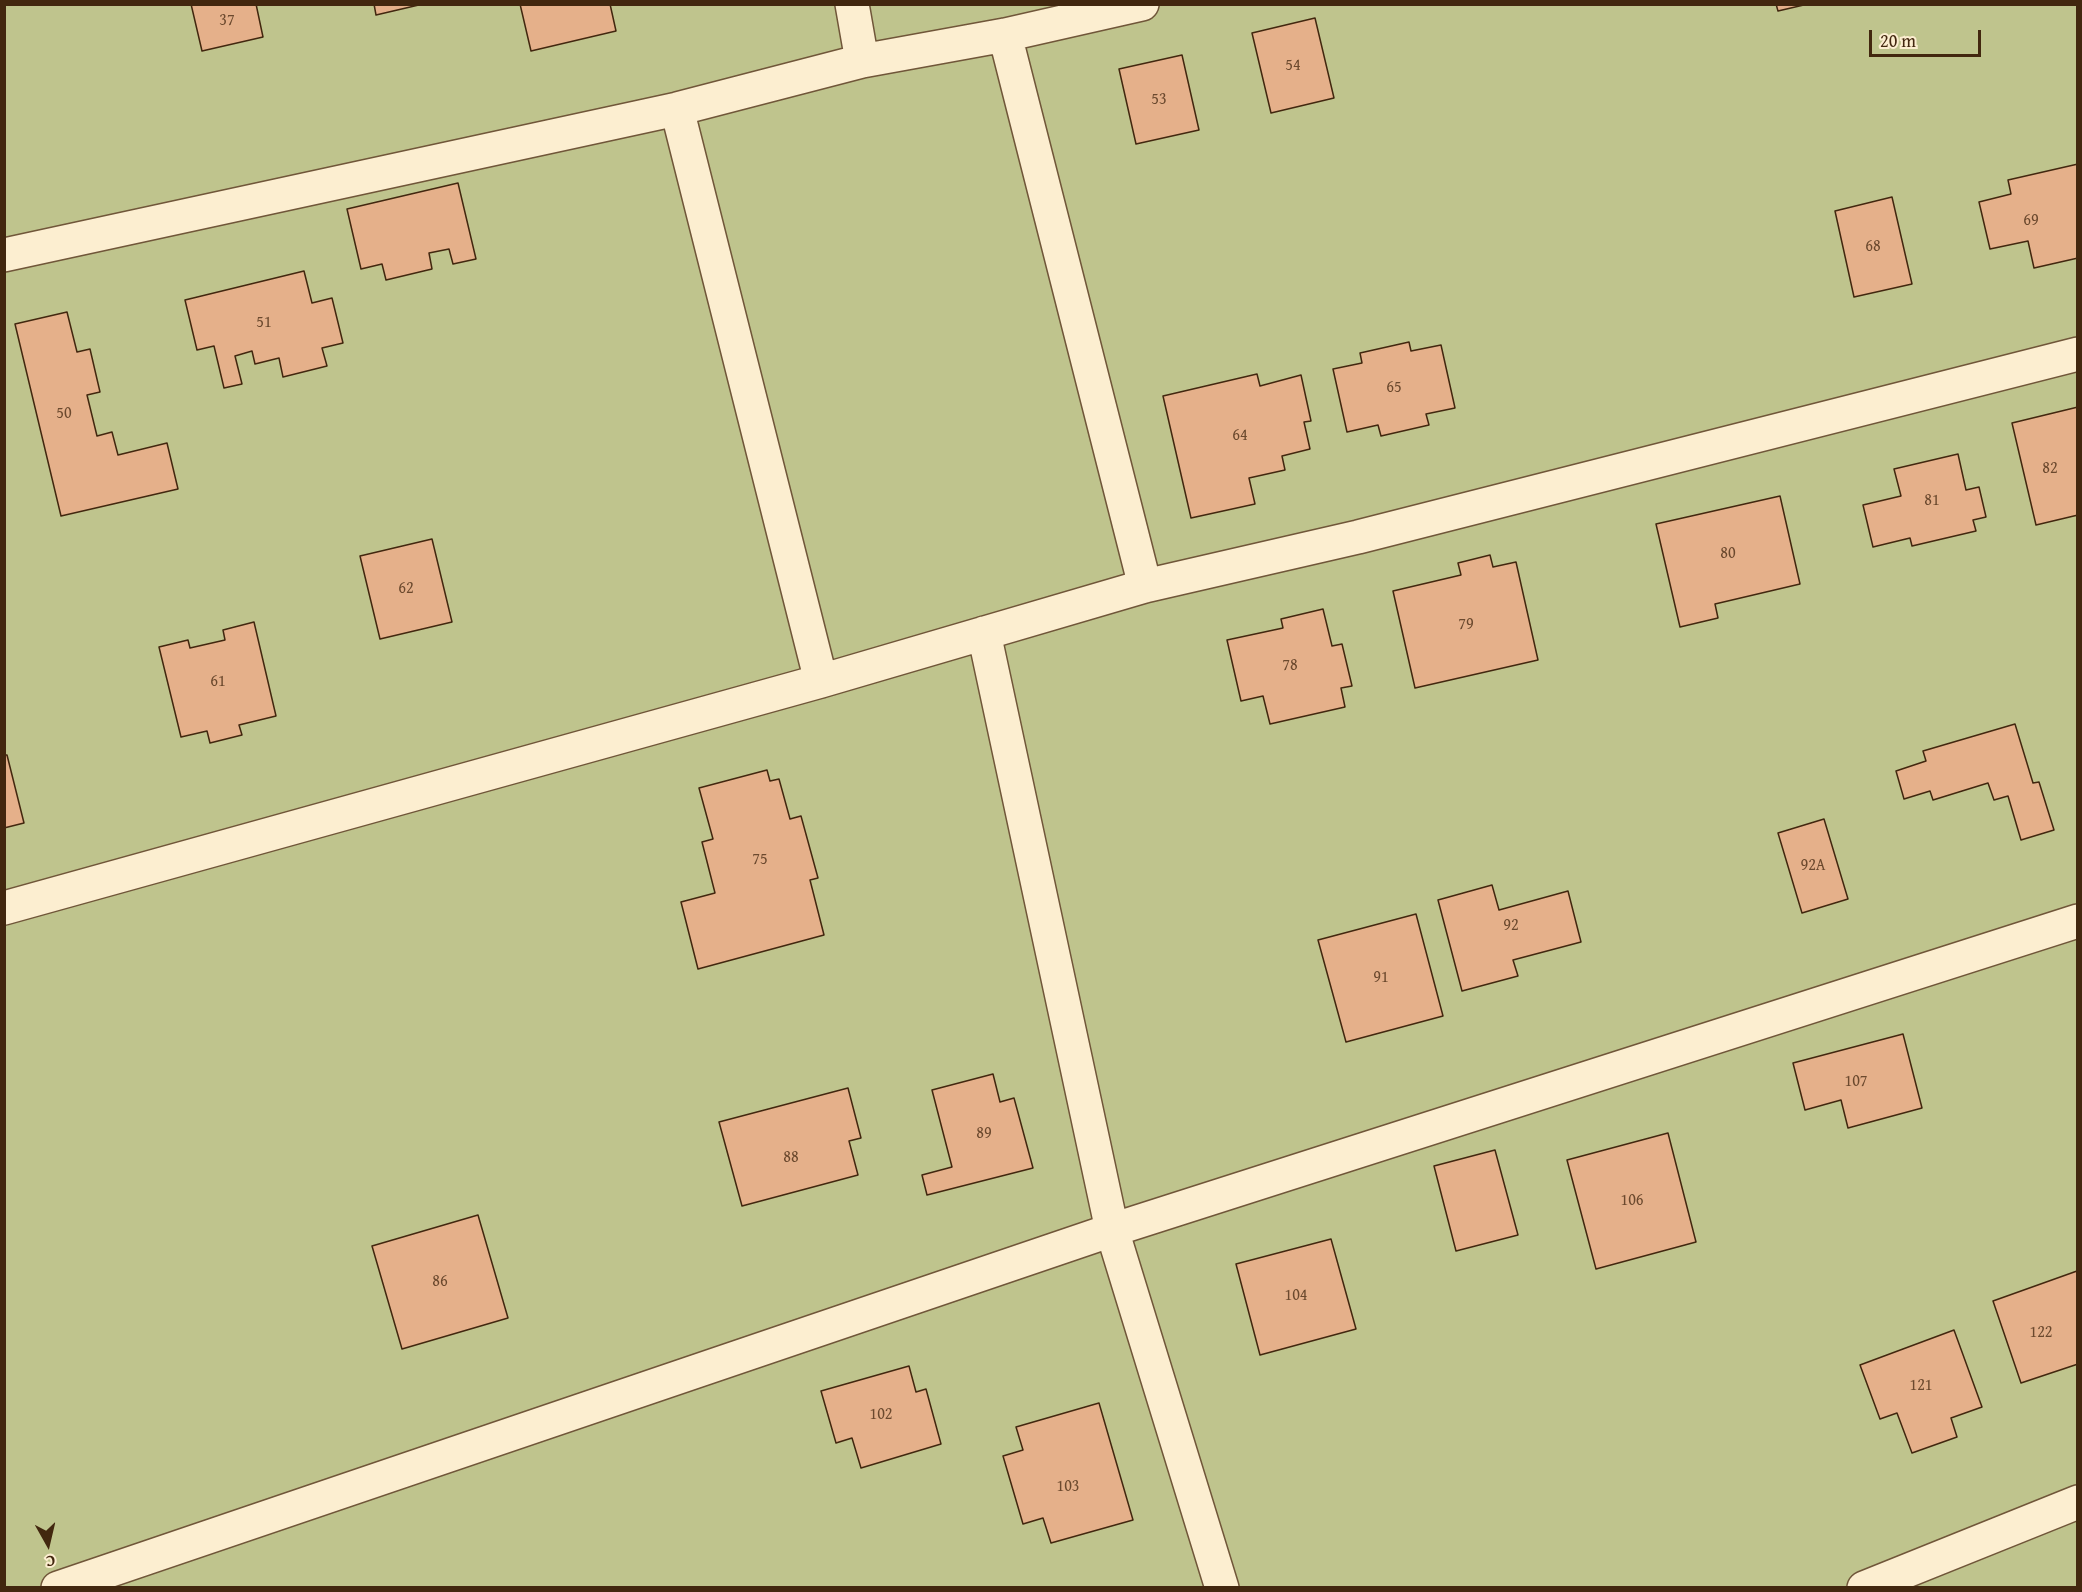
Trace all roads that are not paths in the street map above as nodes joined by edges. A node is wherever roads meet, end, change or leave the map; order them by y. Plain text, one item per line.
1 (852, 4) edge
2 (1142, 4) edge
3 (1005, 36) junction
4 (862, 61) junction
5 (677, 109) junction
6 (4, 255) edge
7 (2078, 354) edge
8 (1145, 586) junction
9 (984, 633) junction
10 (821, 681) junction
11 (4, 908) edge
12 (2078, 921) edge
13 (1112, 1230) junction
14 (2078, 1502) edge
15 (58, 1587) edge
16 (1222, 1587) edge
17 (1864, 1587) edge

1 - 4 street
2 - 3 street
3 - 4 street
3 - 8 street
4 - 5 street
5 - 6 street
5 - 10 street
7 - 8 street
8 - 9 street
9 - 10 street
9 - 13 street
10 - 11 street
12 - 13 street
13 - 15 street
13 - 16 street
14 - 17 street

